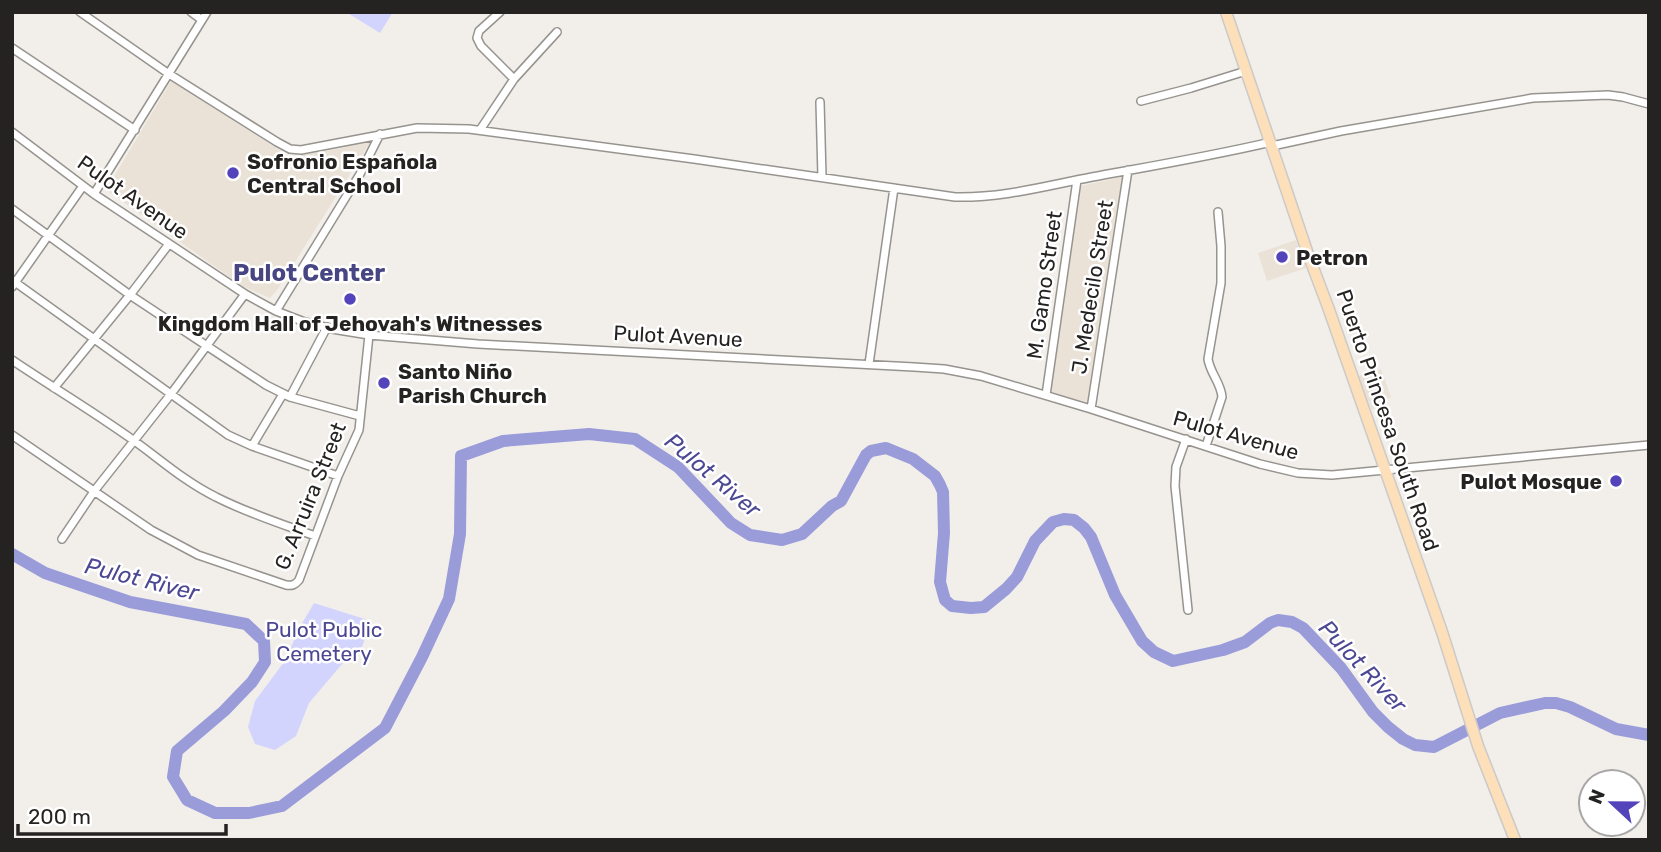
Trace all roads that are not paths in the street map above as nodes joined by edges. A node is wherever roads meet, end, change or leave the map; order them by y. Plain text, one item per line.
1 (80, 12) edge
2 (191, 12) edge
3 (500, 12) edge
4 (1226, 12) edge
5 (205, 16) edge
6 (557, 32) dead end
7 (12, 48) edge
8 (1246, 71) junction
9 (169, 74) junction
10 (514, 79) junction
11 (1141, 101) dead end
12 (820, 102) dead end
13 (1649, 104) edge
14 (135, 130) junction
15 (480, 130) junction
16 (12, 132) edge
17 (380, 134) junction
18 (1271, 144) junction
19 (1129, 170) junction
20 (822, 177) junction
21 (1077, 180) junction
22 (83, 186) junction
23 (894, 188) junction
24 (94, 194) junction
25 (12, 209) edge
26 (1218, 212) dead end
27 (48, 235) junction
28 (169, 244) junction
29 (13, 283) edge
30 (245, 294) junction
31 (130, 295) junction
32 (276, 311) junction
33 (327, 327) junction
34 (369, 335) junction
35 (94, 338) junction
36 (207, 345) junction
37 (12, 360) edge
38 (869, 364) junction
39 (54, 388) junction
40 (171, 394) junction
41 (287, 395) junction
42 (1046, 395) junction
43 (1091, 409) junction
44 (360, 416) junction
45 (12, 435) edge
46 (1186, 439) junction
47 (133, 440) junction
48 (1649, 445) edge
49 (252, 446) junction
50 (1206, 446) junction
51 (1385, 471) junction
52 (338, 476) junction
53 (95, 490) junction
54 (315, 536) junction
55 (62, 539) dead end
56 (1188, 610) dead end
57 (1515, 840) edge

1 - 9 street
2 - 5 street
3 - 10 street
4 - 8 main road, Puerto Princesa South Road
5 - 9 street
6 - 10 street
7 - 14 street
8 - 11 street
8 - 18 main road, Puerto Princesa South Road
9 - 14 street
9 - 17 street
10 - 15 street
12 - 20 street
13 - 18 street
14 - 24 street
15 - 17 street
15 - 20 street
16 - 22 street, Pulot Avenue
17 - 32 street
18 - 19 street
18 - 51 main road, Puerto Princesa South Road
19 - 21 street
19 - 43 street, J. Medecilo Street
20 - 23 street
21 - 23 street
21 - 42 street, M. Gamo Street
22 - 24 street, Pulot Avenue
22 - 27 street
23 - 38 street
24 - 28 street, Pulot Avenue
25 - 27 street
26 - 50 street
27 - 29 street
27 - 31 street
28 - 30 street, Pulot Avenue
28 - 31 street
29 - 35 street
30 - 32 street, Pulot Avenue
30 - 36 street
31 - 35 street
31 - 36 street
32 - 33 street, Pulot Avenue
33 - 34 street, Pulot Avenue
33 - 41 street
34 - 38 street, Pulot Avenue
34 - 44 street, G. Arruira Street
35 - 39 street
35 - 40 street
36 - 40 street
36 - 41 street
37 - 39 street
38 - 42 street, Pulot Avenue
39 - 47 street
40 - 47 street
40 - 49 street
41 - 44 street
41 - 49 street
42 - 43 street, Pulot Avenue
43 - 46 street, Pulot Avenue
44 - 52 street, G. Arruira Street
45 - 53 street
46 - 50 street, Pulot Avenue
46 - 56 street
47 - 53 street
47 - 54 street
48 - 51 street, Pulot Avenue
49 - 52 street
50 - 51 street, Pulot Avenue
51 - 57 main road, Puerto Princesa South Road
52 - 54 street, G. Arruira Street
53 - 54 street, G. Arruira Street
53 - 55 street

